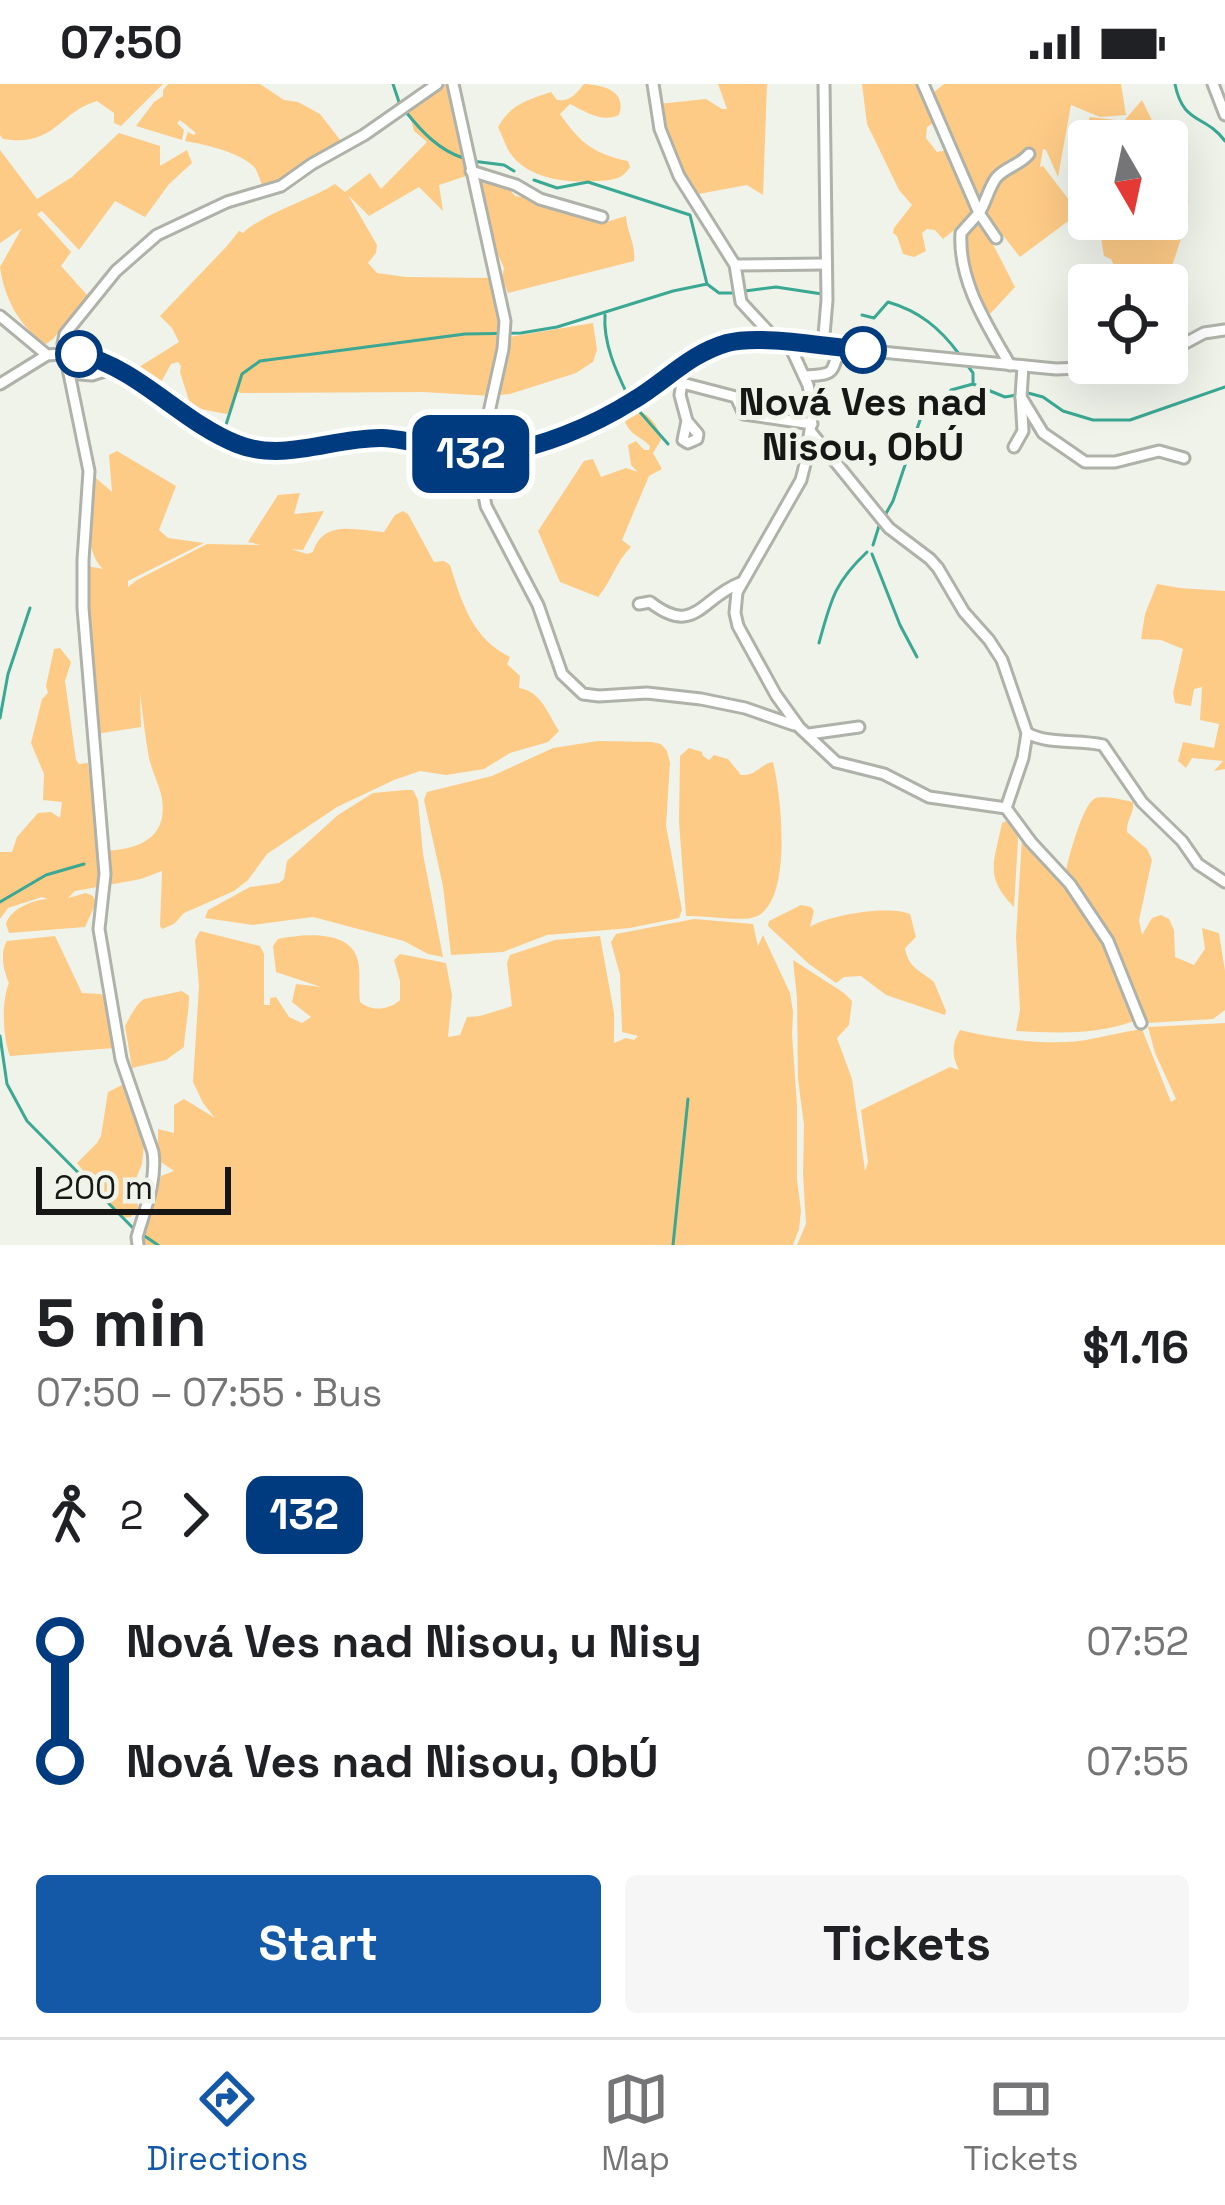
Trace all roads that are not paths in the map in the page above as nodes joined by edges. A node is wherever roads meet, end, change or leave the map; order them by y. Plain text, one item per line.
1 (437, 84) edge
2 (453, 84) edge
3 (653, 84) edge
4 (824, 84) edge
5 (923, 84) edge
6 (1213, 84) edge
7 (1225, 115) edge
8 (1029, 154) dead end
9 (471, 171) junction
10 (979, 213) junction
11 (602, 217) dead end
12 (996, 238) dead end
13 (825, 264) junction
14 (735, 265) junction
15 (0, 316) edge
16 (1225, 330) edge
17 (1188, 342) edge
18 (783, 343) junction
19 (823, 347) junction
20 (839, 348) junction
21 (65, 352) junction
22 (47, 355) junction
23 (1010, 365) junction
24 (1023, 366) junction
25 (1068, 367) edge
26 (114, 368) junction
27 (670, 372) junction
28 (69, 373) junction
29 (804, 376) junction
30 (682, 383) junction
31 (0, 384) edge
32 (1021, 397) junction
33 (688, 421) dead end
34 (812, 428) junction
35 (1014, 447) dead end
36 (481, 454) junction
37 (1184, 458) dead end
38 (740, 583) junction
39 (639, 604) dead end
40 (785, 717) junction
41 (859, 727) dead end
42 (804, 731) junction
43 (1027, 733) junction
44 (1006, 808) junction
45 (1225, 882) edge
46 (1141, 1023) dead end
47 (138, 1237) edge

1 - 21 street
2 - 9 street
3 - 14 street
4 - 13 street
5 - 10 street
6 - 7 street
8 - 10 street
9 - 11 street
9 - 36 street
10 - 12 street
10 - 23 street
13 - 14 street
13 - 19 street
14 - 18 street
15 - 22 street
16 - 17 street
18 - 19 street
18 - 27 street
18 - 29 street
19 - 20 street
20 - 23 street
20 - 29 street
21 - 22 street
21 - 26 street
21 - 28 street
22 - 31 street
23 - 24 street
24 - 25 street
24 - 32 street
26 - 28 street
26 - 36 street
27 - 30 street
27 - 36 street
28 - 47 street
29 - 34 street
30 - 33 street
30 - 34 street
32 - 35 street
32 - 37 street
34 - 38 street
34 - 43 street
36 - 40 street
38 - 39 street
38 - 40 street
40 - 42 street
41 - 42 street
42 - 44 street
43 - 44 street
43 - 45 street
44 - 46 street

